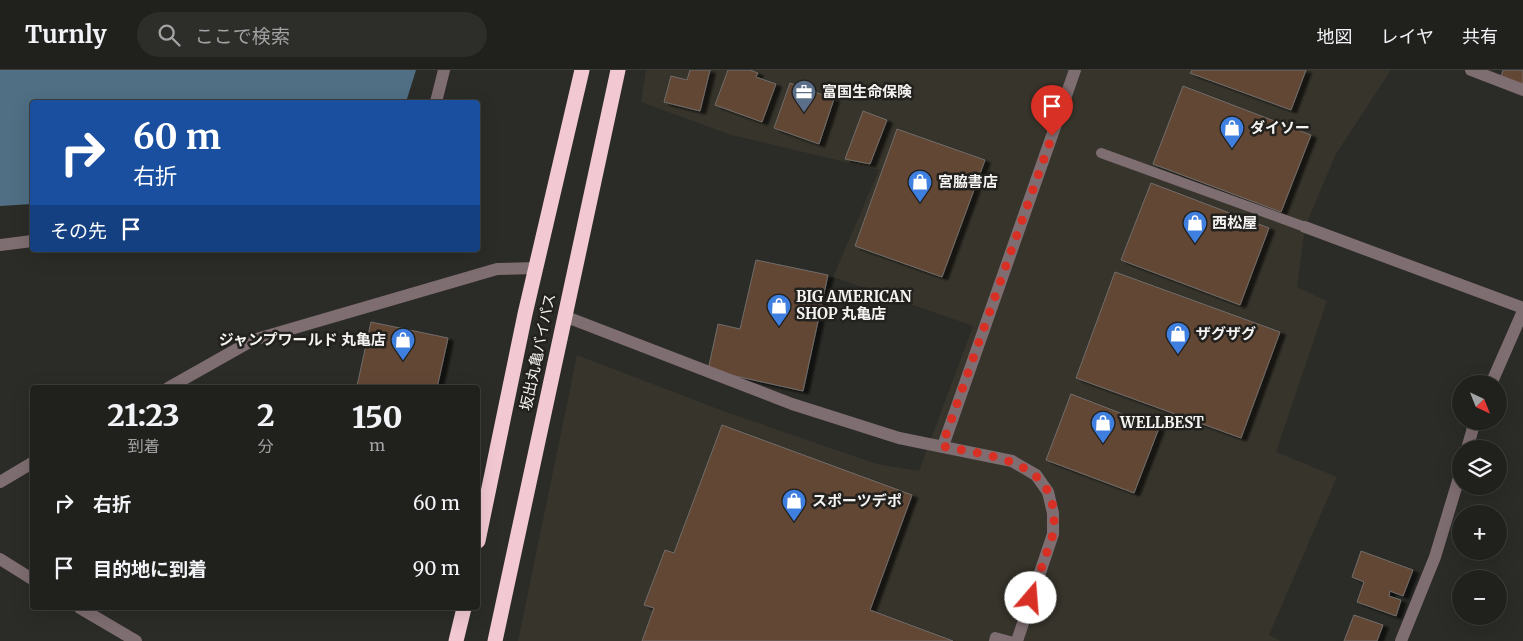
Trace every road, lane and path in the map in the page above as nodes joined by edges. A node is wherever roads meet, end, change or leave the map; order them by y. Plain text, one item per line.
1 (444, 70) edge
2 (582, 70) edge
3 (618, 70) edge
4 (1075, 70) edge
5 (1471, 70) edge
6 (1523, 90) edge
7 (436, 100) edge
8 (1100, 153) dead end
9 (1304, 227) joint
10 (30, 241) edge
11 (0, 245) edge
12 (536, 268) junction
13 (1523, 309) edge
14 (564, 316) junction
15 (1495, 375) edge
16 (173, 385) edge
17 (942, 446) junction
18 (30, 464) edge
19 (0, 482) edge
20 (1454, 495) edge
21 (480, 533) edge
22 (0, 559) edge
23 (30, 578) edge
24 (83, 610) edge
25 (464, 610) edge
26 (136, 641) edge
27 (456, 641) edge
28 (494, 641) edge
29 (994, 641) edge
30 (1010, 641) edge
31 (1017, 641) edge
32 (1401, 641) edge

1 - 7 street
2 - 12 highway, 坂出丸亀バイパス
3 - 14 highway, 坂出丸亀バイパス
4 - 17 street
5 - 6 street
8 - 9 lane
9 - 13 street
10 - 11 street
12 - 16 street
12 - 21 highway, 坂出丸亀バイパス
13 - 15 street
14 - 17 street
14 - 28 highway, 坂出丸亀バイパス
17 - 31 street
18 - 19 street
20 - 32 street
22 - 23 street
24 - 26 street
25 - 27 highway
29 - 30 lane

